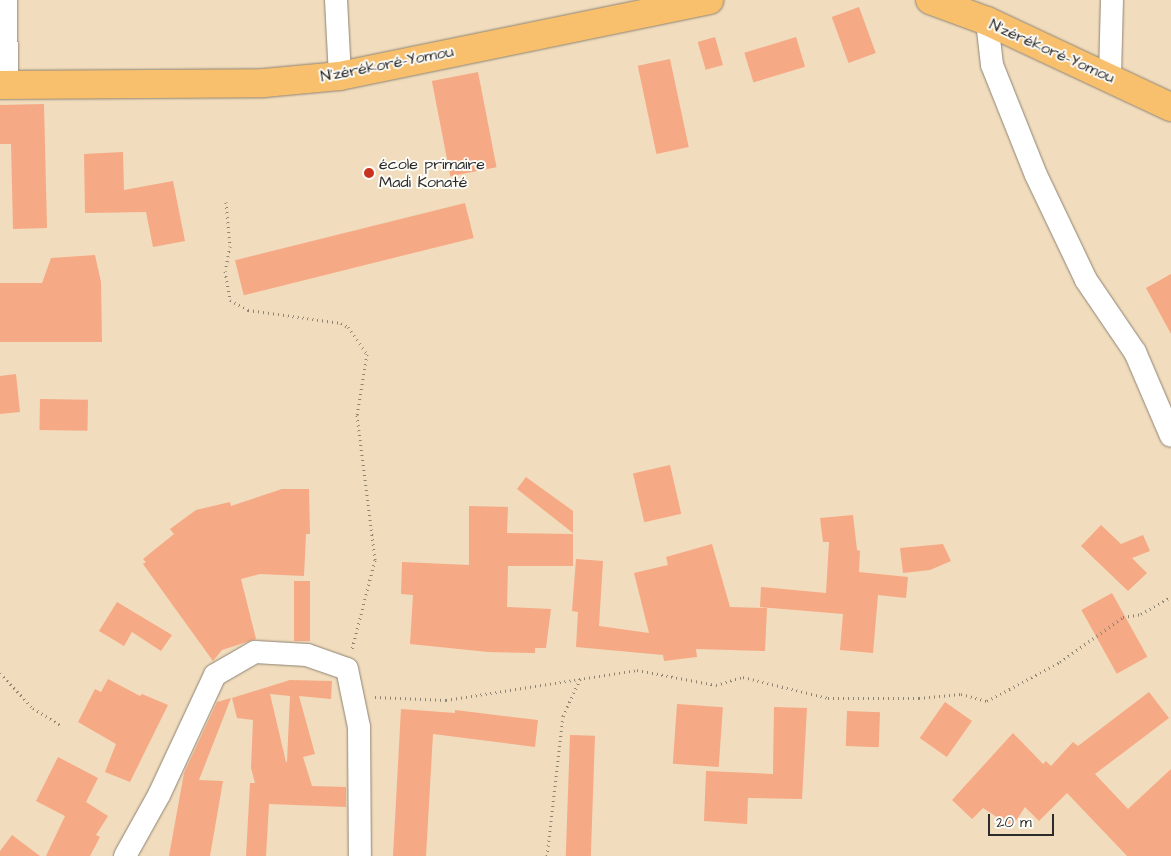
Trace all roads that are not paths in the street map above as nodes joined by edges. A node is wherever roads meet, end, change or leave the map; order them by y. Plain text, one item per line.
1 (6, 0) edge
2 (336, 0) edge
3 (709, 0) edge
4 (930, 0) edge
5 (1112, 0) edge
6 (678, 3) edge
7 (987, 21) junction
8 (340, 76) junction
9 (1110, 76) junction
10 (4, 85) edge
11 (1171, 107) edge
12 (1171, 436) edge
13 (125, 856) edge
14 (360, 856) edge

1 - 10 street
2 - 8 street
3 - 6 highway, N'zérékoré-Yomou
4 - 7 highway, N'zérékoré-Yomou
5 - 9 street
6 - 8 highway, N'zérékoré-Yomou
7 - 9 highway, N'zérékoré-Yomou
7 - 12 street
8 - 10 highway, N'zérékoré-Yomou
9 - 11 highway, N'zérékoré-Yomou
13 - 14 street

